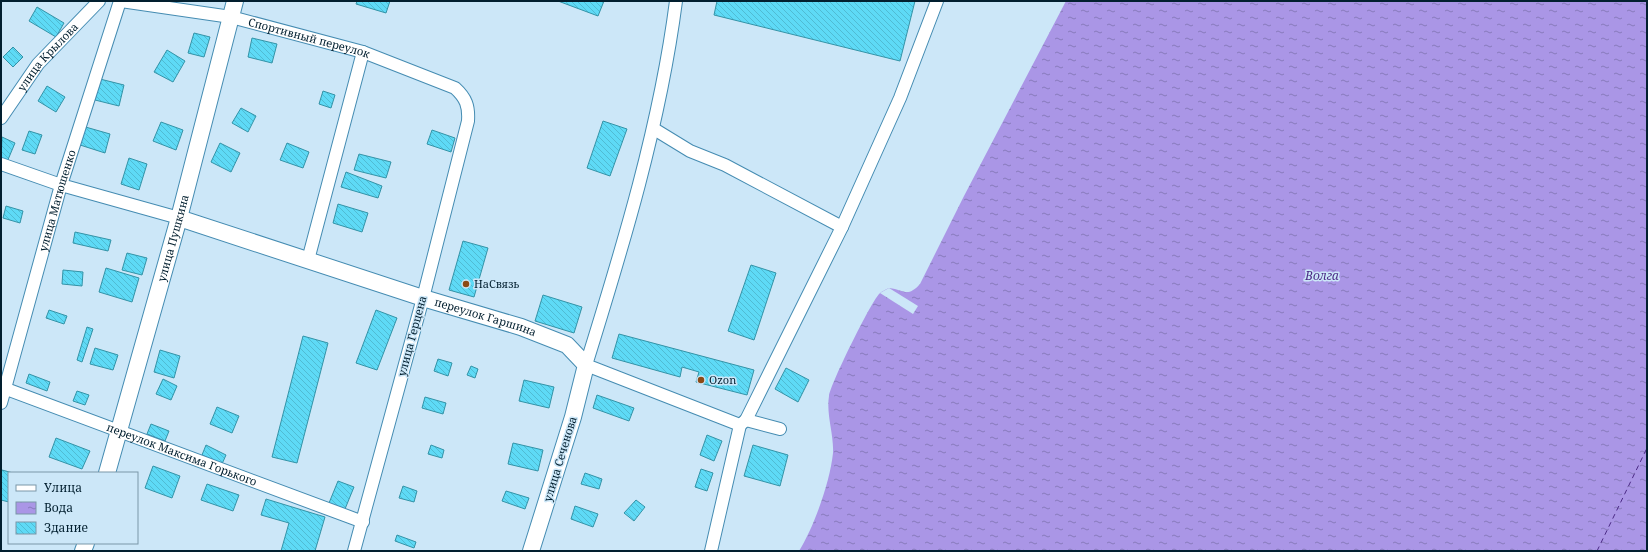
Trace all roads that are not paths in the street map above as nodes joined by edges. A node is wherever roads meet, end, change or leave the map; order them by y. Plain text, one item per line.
1 (99, 1) edge
2 (120, 1) edge
3 (235, 1) edge
4 (676, 1) edge
5 (937, 1) edge
6 (231, 17) junction
7 (363, 52) junction
8 (1, 118) edge
9 (468, 121) joint
10 (654, 129) junction
11 (1, 164) edge
12 (60, 185) junction
13 (179, 218) junction
14 (842, 227) junction
15 (308, 260) junction
16 (422, 298) junction
17 (586, 365) junction
18 (3, 387) edge
19 (1, 403) edge
20 (743, 422) junction
21 (780, 429) dead end
22 (119, 430) junction
23 (107, 472) edge
24 (363, 522) junction
25 (354, 551) edge
26 (531, 551) edge
27 (711, 551) edge

1 - 8 street, улица Крылова
2 - 6 street, Спортивный переулок
2 - 12 street, улица Матюшенко
3 - 6 main road, улица Пушкина
4 - 10 street
5 - 14 street
6 - 7 street, Спортивный переулок
6 - 13 main road, улица Пушкина
7 - 9 street, Спортивный переулок
7 - 15 street
9 - 16 street, улица Герцена
10 - 14 street
10 - 17 street
11 - 12 street
12 - 13 street
12 - 18 street, улица Матюшенко
13 - 15 main road, переулок Гаршина
13 - 22 main road, улица Пушкина
14 - 20 street
15 - 16 main road, переулок Гаршина
16 - 17 main road, переулок Гаршина
16 - 24 street, улица Герцена
17 - 20 street, переулок Гаршина
17 - 26 main road, улица Сеченова
18 - 19 street, улица Матюшенко
18 - 22 street, переулок Максима Горького
20 - 21 street, переулок Гаршина
20 - 27 street
22 - 23 main road, улица Пушкина
22 - 24 street, переулок Максима Горького
24 - 25 street, улица Герцена

